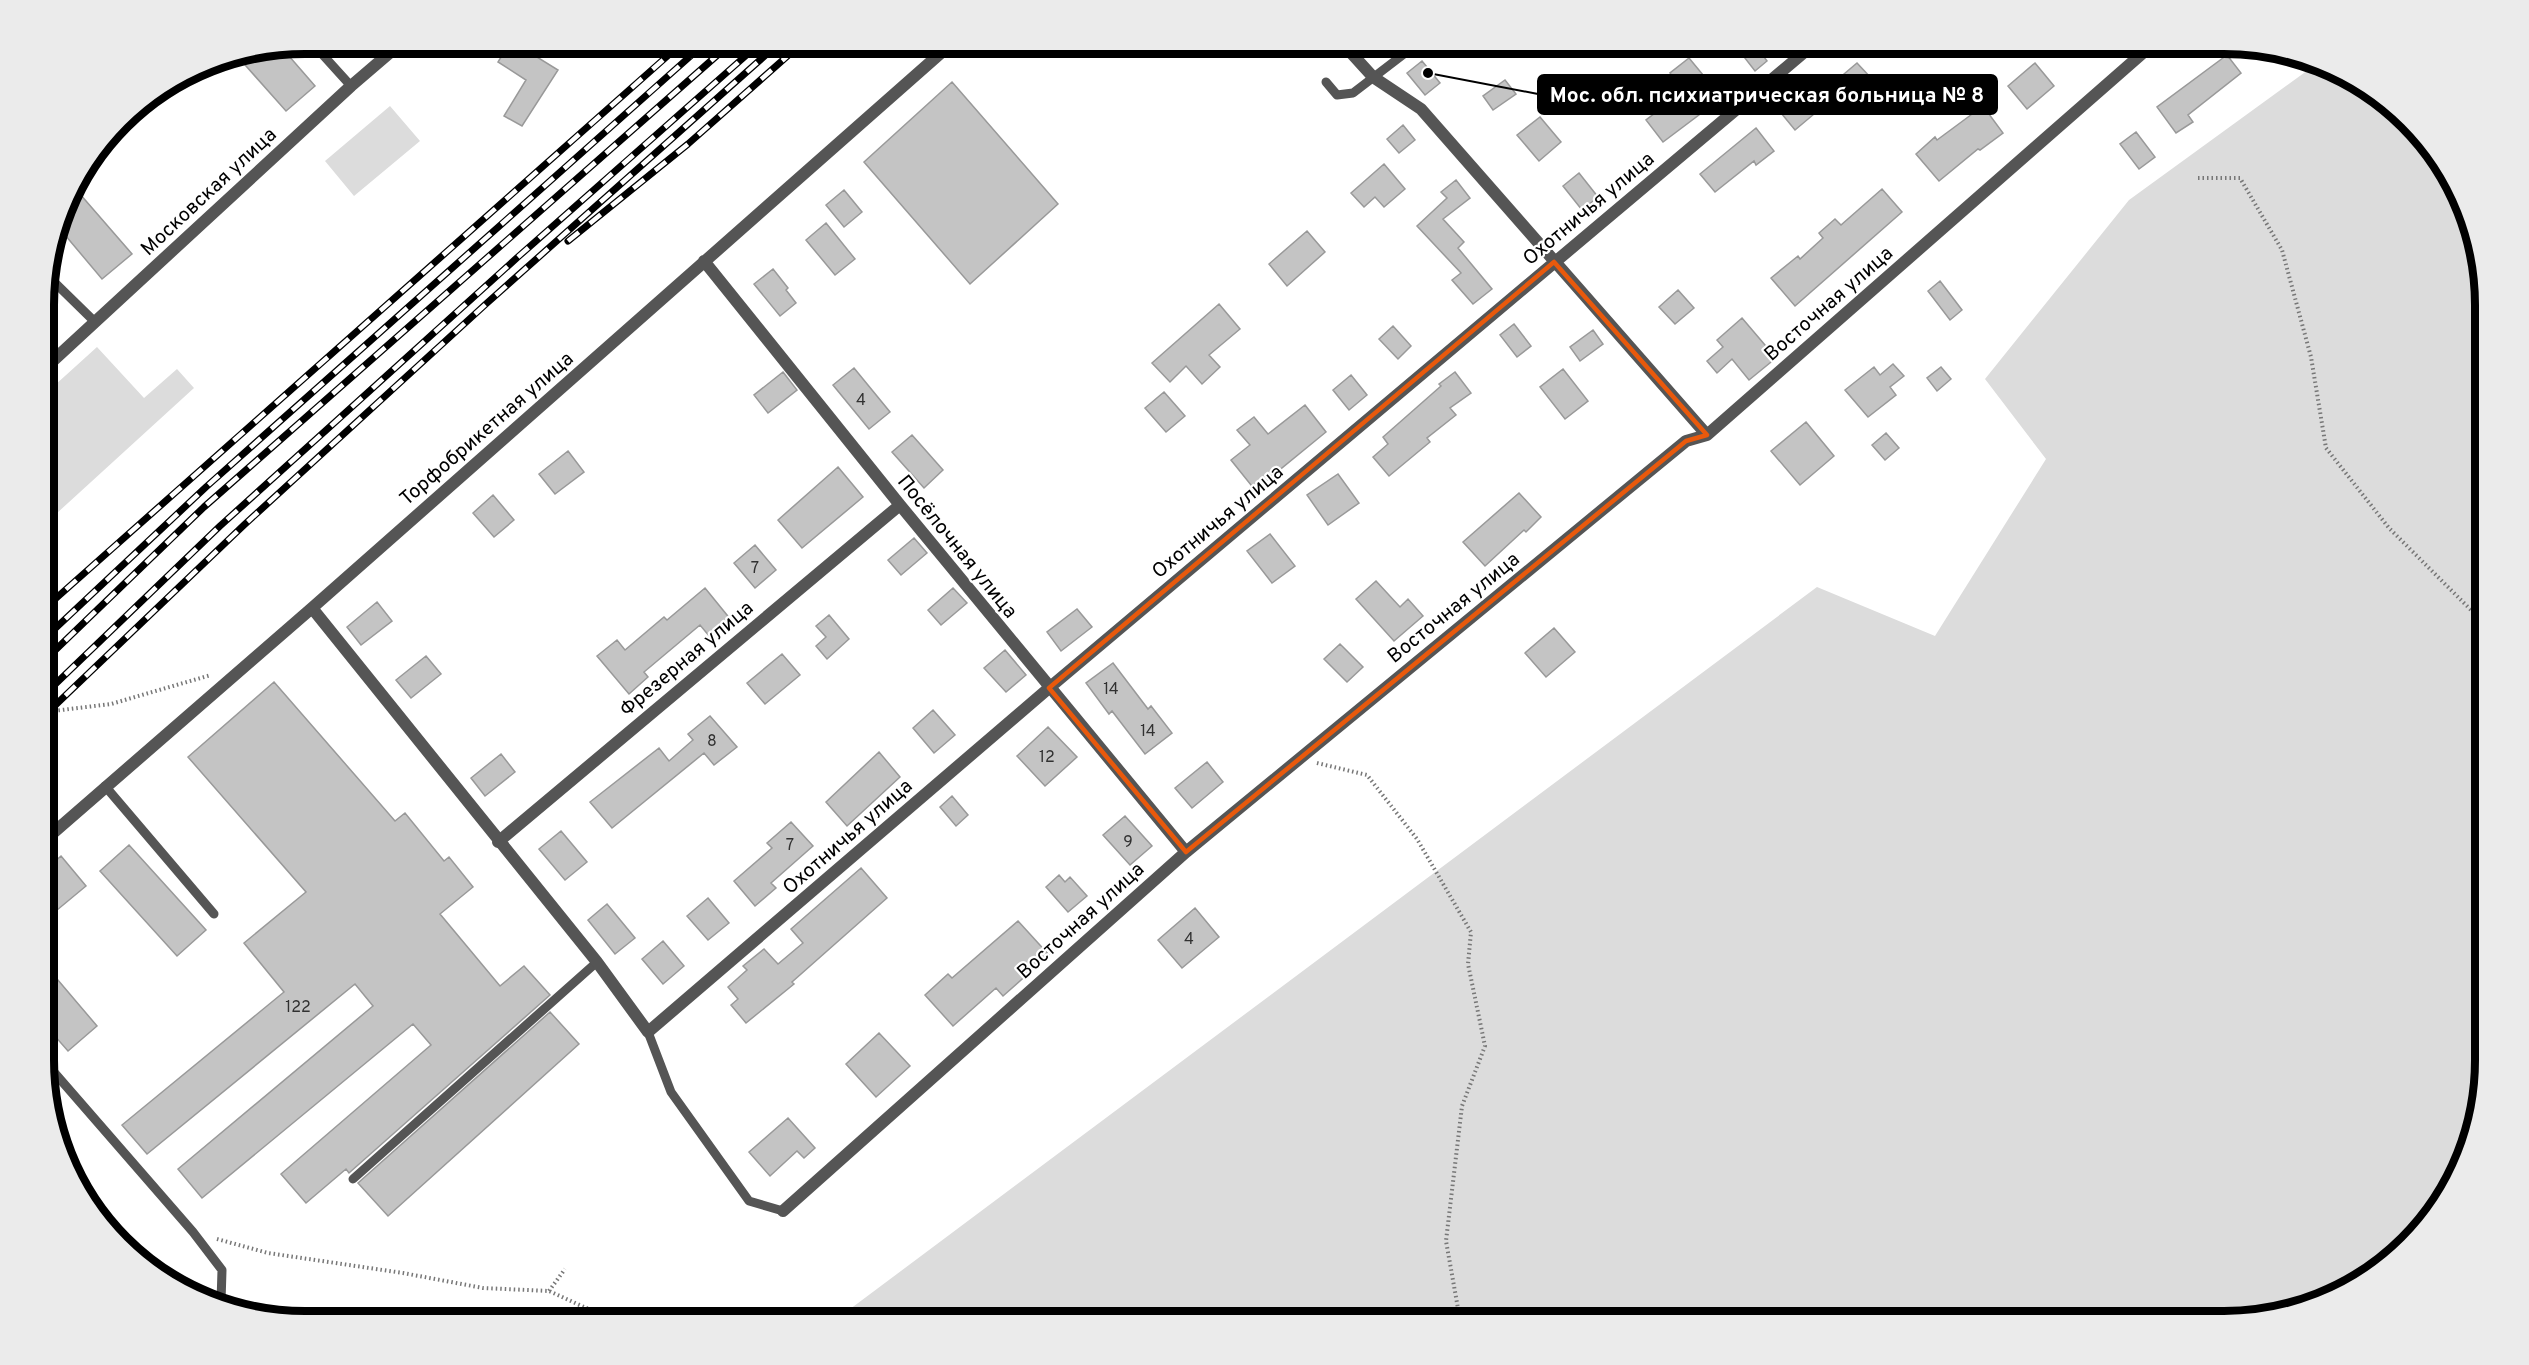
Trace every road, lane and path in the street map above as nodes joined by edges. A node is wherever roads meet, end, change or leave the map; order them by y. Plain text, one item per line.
1 (322, 54) edge
2 (388, 54) edge
3 (940, 54) edge
4 (1352, 54) edge
5 (1404, 54) edge
6 (1802, 54) edge
7 (2142, 54) edge
8 (1373, 78) junction
9 (1326, 82) dead end
10 (351, 86) junction
11 (2198, 178) dead end
12 (704, 261) junction
13 (1554, 262) junction
14 (55, 282) edge
15 (95, 322) junction
16 (54, 360) edge
17 (1707, 435) junction
18 (900, 505) junction
19 (312, 608) junction
20 (2475, 614) edge
21 (215, 673) dead end
22 (1049, 688) junction
23 (54, 711) edge
24 (1299, 758) junction
25 (105, 786) junction
26 (54, 832) edge
27 (498, 842) junction
28 (1186, 852) junction
29 (214, 914) dead end
30 (597, 962) junction
31 (648, 1032) junction
32 (55, 1073) edge
33 (352, 1179) dead end
34 (783, 1211) joint
35 (193, 1232) junction
36 (565, 1269) dead end
37 (549, 1291) junction
38 (221, 1297) edge
39 (602, 1311) edge
40 (1458, 1311) edge

1 - 10 lane
2 - 10 street, Московская улица
3 - 12 street, Торфобрикетная улица
4 - 8 street
5 - 8 lane
6 - 13 street, Охотничья улица
7 - 17 street, Восточная улица
8 - 9 lane
8 - 13 street
10 - 15 street, Московская улица
11 - 20 path
12 - 18 street, Посёлочная улица
12 - 19 street, Торфобрикетная улица
13 - 17 street
13 - 22 street, Охотничья улица
14 - 15 lane
15 - 16 street, Московская улица
17 - 24 street, Восточная улица
18 - 22 street, Посёлочная улица
18 - 27 street, Фрезерная улица
19 - 25 street, Торфобрикетная улица
19 - 27 street
21 - 23 path
22 - 28 street, Посёлочная улица
22 - 31 street, Охотничья улица
24 - 28 street, Восточная улица
24 - 40 path
25 - 26 street, Торфобрикетная улица
25 - 29 lane
27 - 30 street
28 - 34 street, Восточная улица
30 - 31 street
30 - 33 lane
31 - 34 lane
32 - 35 lane
35 - 37 path
35 - 38 lane
36 - 37 path
37 - 39 path

